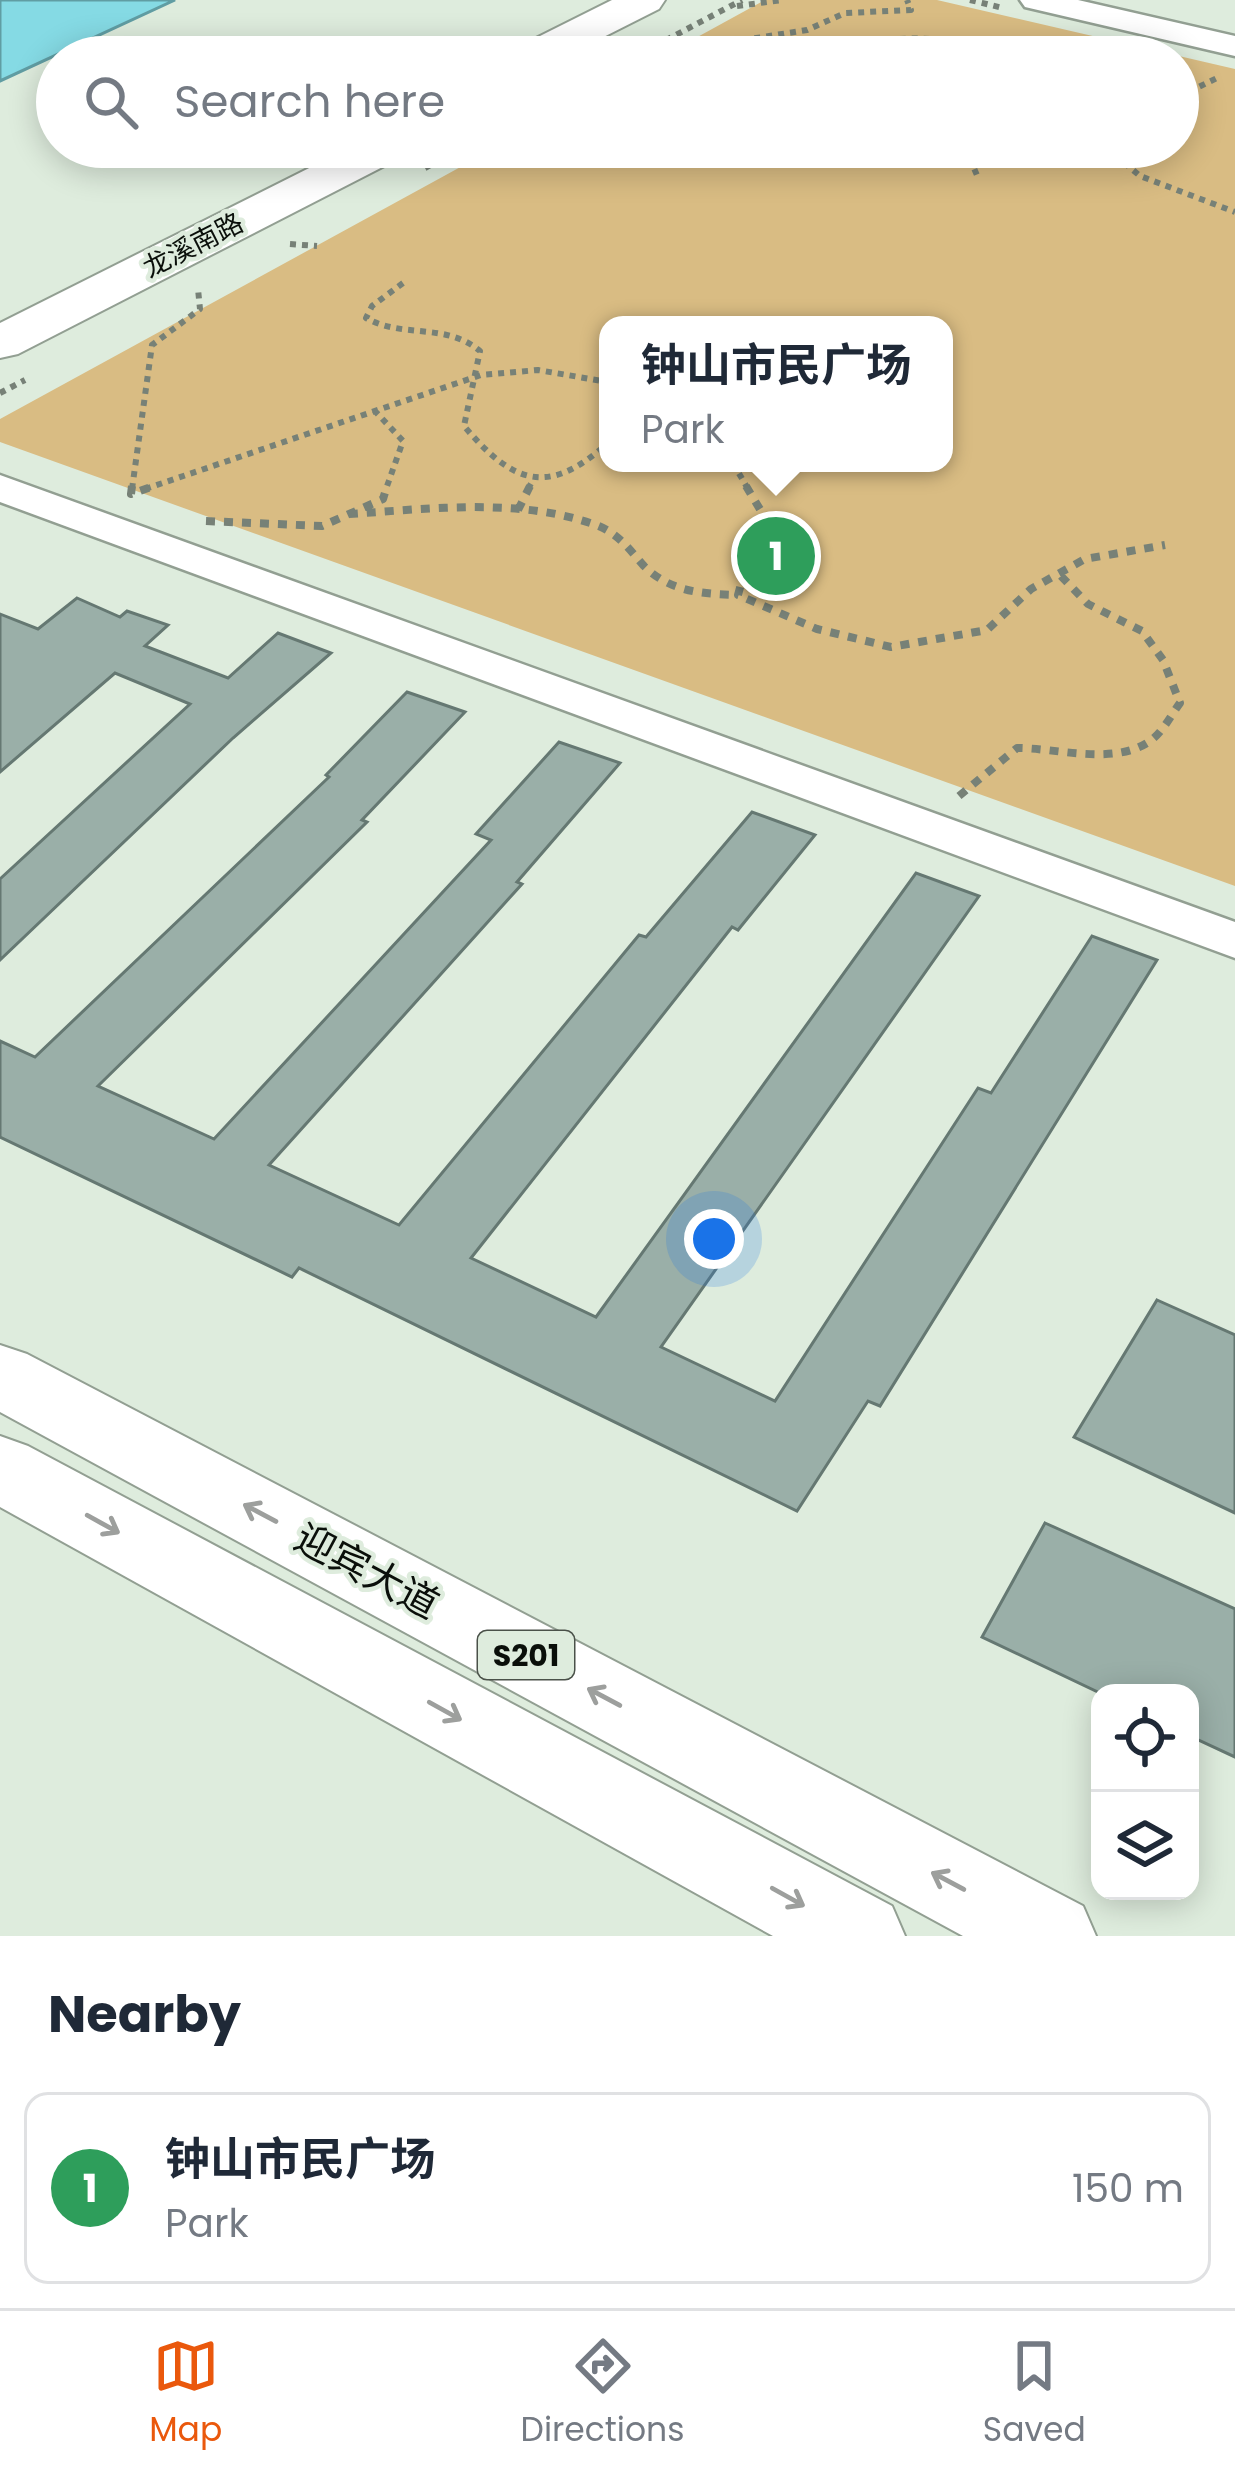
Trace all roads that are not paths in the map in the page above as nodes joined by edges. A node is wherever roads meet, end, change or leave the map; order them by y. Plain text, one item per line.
1 (644, 0) edge
2 (675, 0) edge
3 (1036, 0) edge
4 (573, 36) edge
5 (604, 36) edge
6 (1192, 36) edge
7 (1199, 38) edge
8 (1235, 46) edge
9 (310, 168) edge
10 (345, 168) edge
11 (0, 324) edge
12 (0, 343) edge
13 (0, 488) edge
14 (1235, 941) edge
15 (0, 1376) edge
16 (0, 1468) edge
17 (860, 1936) edge
18 (1052, 1936) edge

1 - 4 main road
2 - 5 main road
3 - 6 street
7 - 8 street
9 - 11 main road, 龙溪南路
10 - 12 main road, 龙溪南路
13 - 14 street
18 -> 15 main road, 迎宾大道 / S201
16 -> 17 main road, S201

